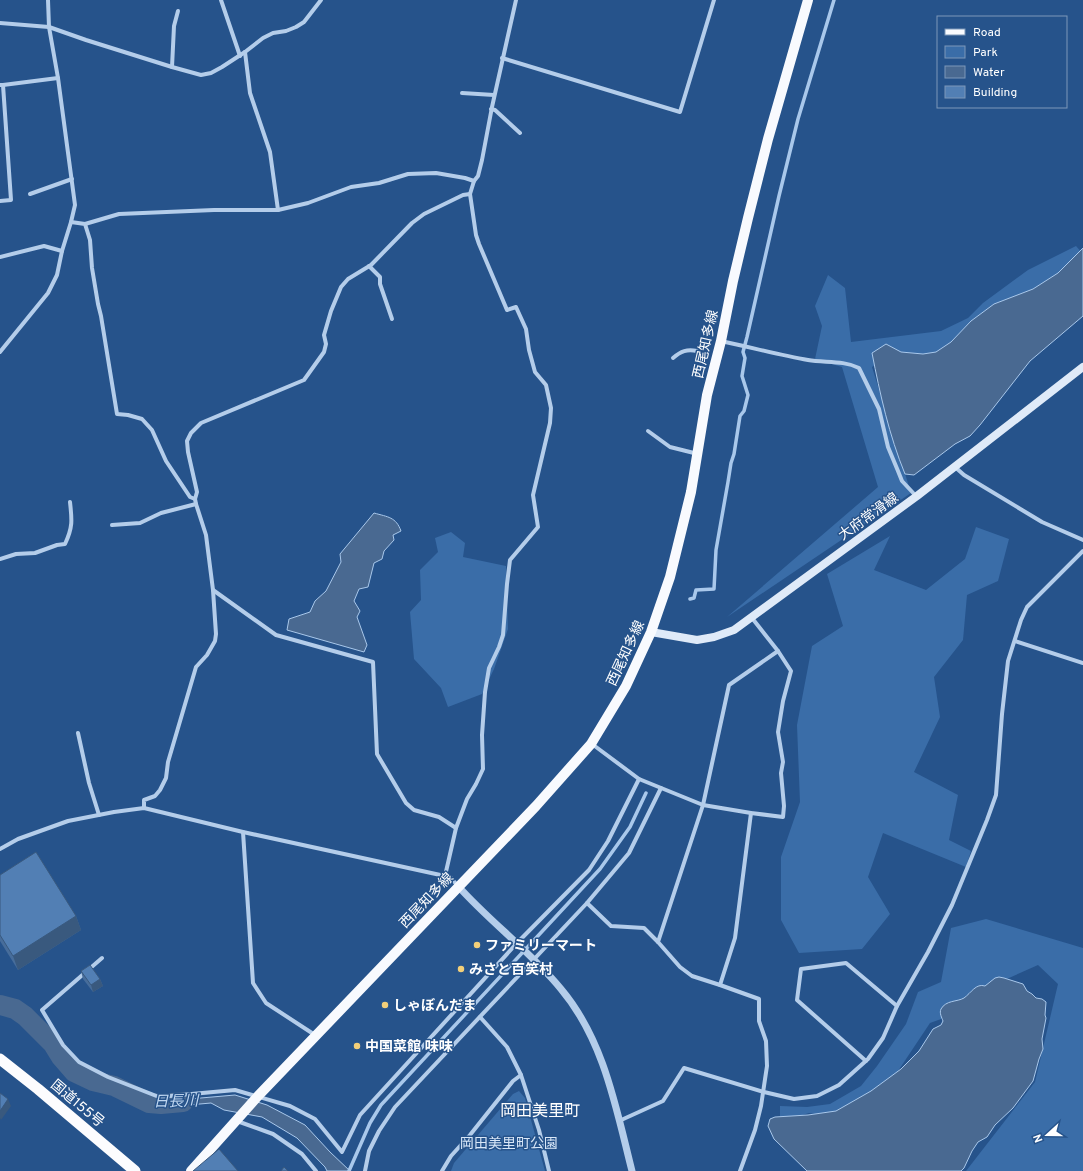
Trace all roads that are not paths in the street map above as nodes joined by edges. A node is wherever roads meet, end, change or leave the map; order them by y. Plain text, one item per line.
1 (48, 0) edge
2 (221, 0) edge
3 (321, 0) edge
4 (514, 0) edge
5 (714, 0) edge
6 (808, 0) edge
7 (178, 11) dead end
8 (0, 23) edge
9 (49, 27) junction
10 (245, 52) junction
11 (240, 56) junction
12 (502, 58) junction
13 (172, 67) junction
14 (58, 78) junction
15 (1, 85) edge
16 (462, 94) dead end
17 (494, 95) junction
18 (491, 109) junction
19 (520, 132) dead end
20 (72, 179) junction
21 (474, 181) junction
22 (30, 194) dead end
23 (470, 194) junction
24 (0, 201) edge
25 (278, 210) junction
26 (71, 222) junction
27 (85, 224) junction
28 (62, 251) junction
29 (0, 257) edge
30 (369, 266) junction
31 (392, 319) dead end
32 (721, 341) junction
33 (697, 351) dead end
34 (0, 352) edge
35 (673, 358) dead end
36 (1083, 367) edge
37 (648, 431) dead end
38 (698, 454) junction
39 (955, 467) junction
40 (917, 496) junction
41 (195, 501) junction
42 (70, 502) dead end
43 (112, 525) dead end
44 (1083, 540) edge
45 (1083, 551) edge
46 (0, 559) edge
47 (213, 590) junction
48 (752, 618) junction
49 (651, 632) junction
50 (1015, 641) junction
51 (778, 651) junction
52 (1083, 663) edge
53 (78, 733) dead end
54 (591, 744) junction
55 (641, 780) junction
56 (659, 787) junction
57 (703, 805) junction
58 (144, 808) junction
59 (751, 813) junction
60 (99, 815) junction
61 (456, 828) junction
62 (243, 832) junction
63 (0, 850) edge
64 (445, 876) junction
65 (458, 886) junction
66 (587, 903) junction
67 (658, 942) junction
68 (519, 945) junction
69 (102, 958) dead end
70 (533, 958) junction
71 (720, 985) junction
72 (897, 1006) junction
73 (480, 1018) junction
74 (316, 1035) junction
75 (0, 1059) edge
76 (866, 1061) junction
77 (521, 1075) junction
78 (764, 1092) junction
79 (258, 1096) junction
80 (236, 1120) junction
81 (620, 1121) junction
82 (135, 1171) edge
83 (191, 1171) edge
84 (316, 1171) edge
85 (365, 1171) edge
86 (442, 1171) edge
87 (549, 1171) edge
88 (632, 1171) edge
89 (740, 1171) edge

1 - 9 street
2 - 11 street
3 - 10 street
4 - 12 street
5 - 12 street
6 - 32 main road, 西尾知多線
7 - 13 street
8 - 9 street
9 - 13 street
9 - 14 street
10 - 11 street
10 - 25 street
11 - 13 street
12 - 17 street
14 - 15 street
14 - 20 street
15 - 24 street
16 - 17 street
17 - 18 street
18 - 19 street
18 - 21 street
20 - 22 street
20 - 26 street
21 - 23 street
21 - 25 street
23 - 30 street
23 - 61 street
25 - 27 street
26 - 27 street
26 - 28 street
27 - 41 street
28 - 29 street
28 - 34 street
30 - 31 street
30 - 41 street
32 - 38 main road, 西尾知多線
32 - 40 street
33 - 35 street
36 - 39 main road, 大府常滑線
37 - 38 street
38 - 49 main road, 西尾知多線
39 - 40 main road, 大府常滑線
39 - 44 street
40 - 48 main road, 大府常滑線
41 - 43 street
41 - 47 street
42 - 46 street
45 - 50 street
47 - 58 street
47 - 61 street
48 - 49 main road, 大府常滑線
48 - 51 street
49 - 54 main road, 西尾知多線
50 - 52 street
50 - 72 street
51 - 57 street
51 - 59 street
53 - 60 street
54 - 55 street
54 - 65 main road, 西尾知多線
55 - 56 street
55 - 68 street
56 - 57 street
56 - 66 street
57 - 59 street
57 - 67 street
58 - 60 street
58 - 62 street
59 - 71 street
60 - 63 street
61 - 64 street
62 - 64 street
62 - 74 street
64 - 65 street
65 - 68 street
65 - 74 main road, 西尾知多線
66 - 67 street
66 - 70 street
67 - 71 street
68 - 70 street
68 - 79 street
69 - 79 street
70 - 73 street
70 - 81 street
71 - 78 street
72 - 76 street
72 - 76 street
73 - 77 street
73 - 85 street
74 - 79 main road, 西尾知多線
75 - 82 highway, 国道155号
76 - 78 street
77 - 86 street
77 - 87 street
78 - 81 street
78 - 89 street
79 - 80 main road, 西尾知多線
80 - 83 main road, 西尾知多線
80 - 84 street
81 - 88 street

